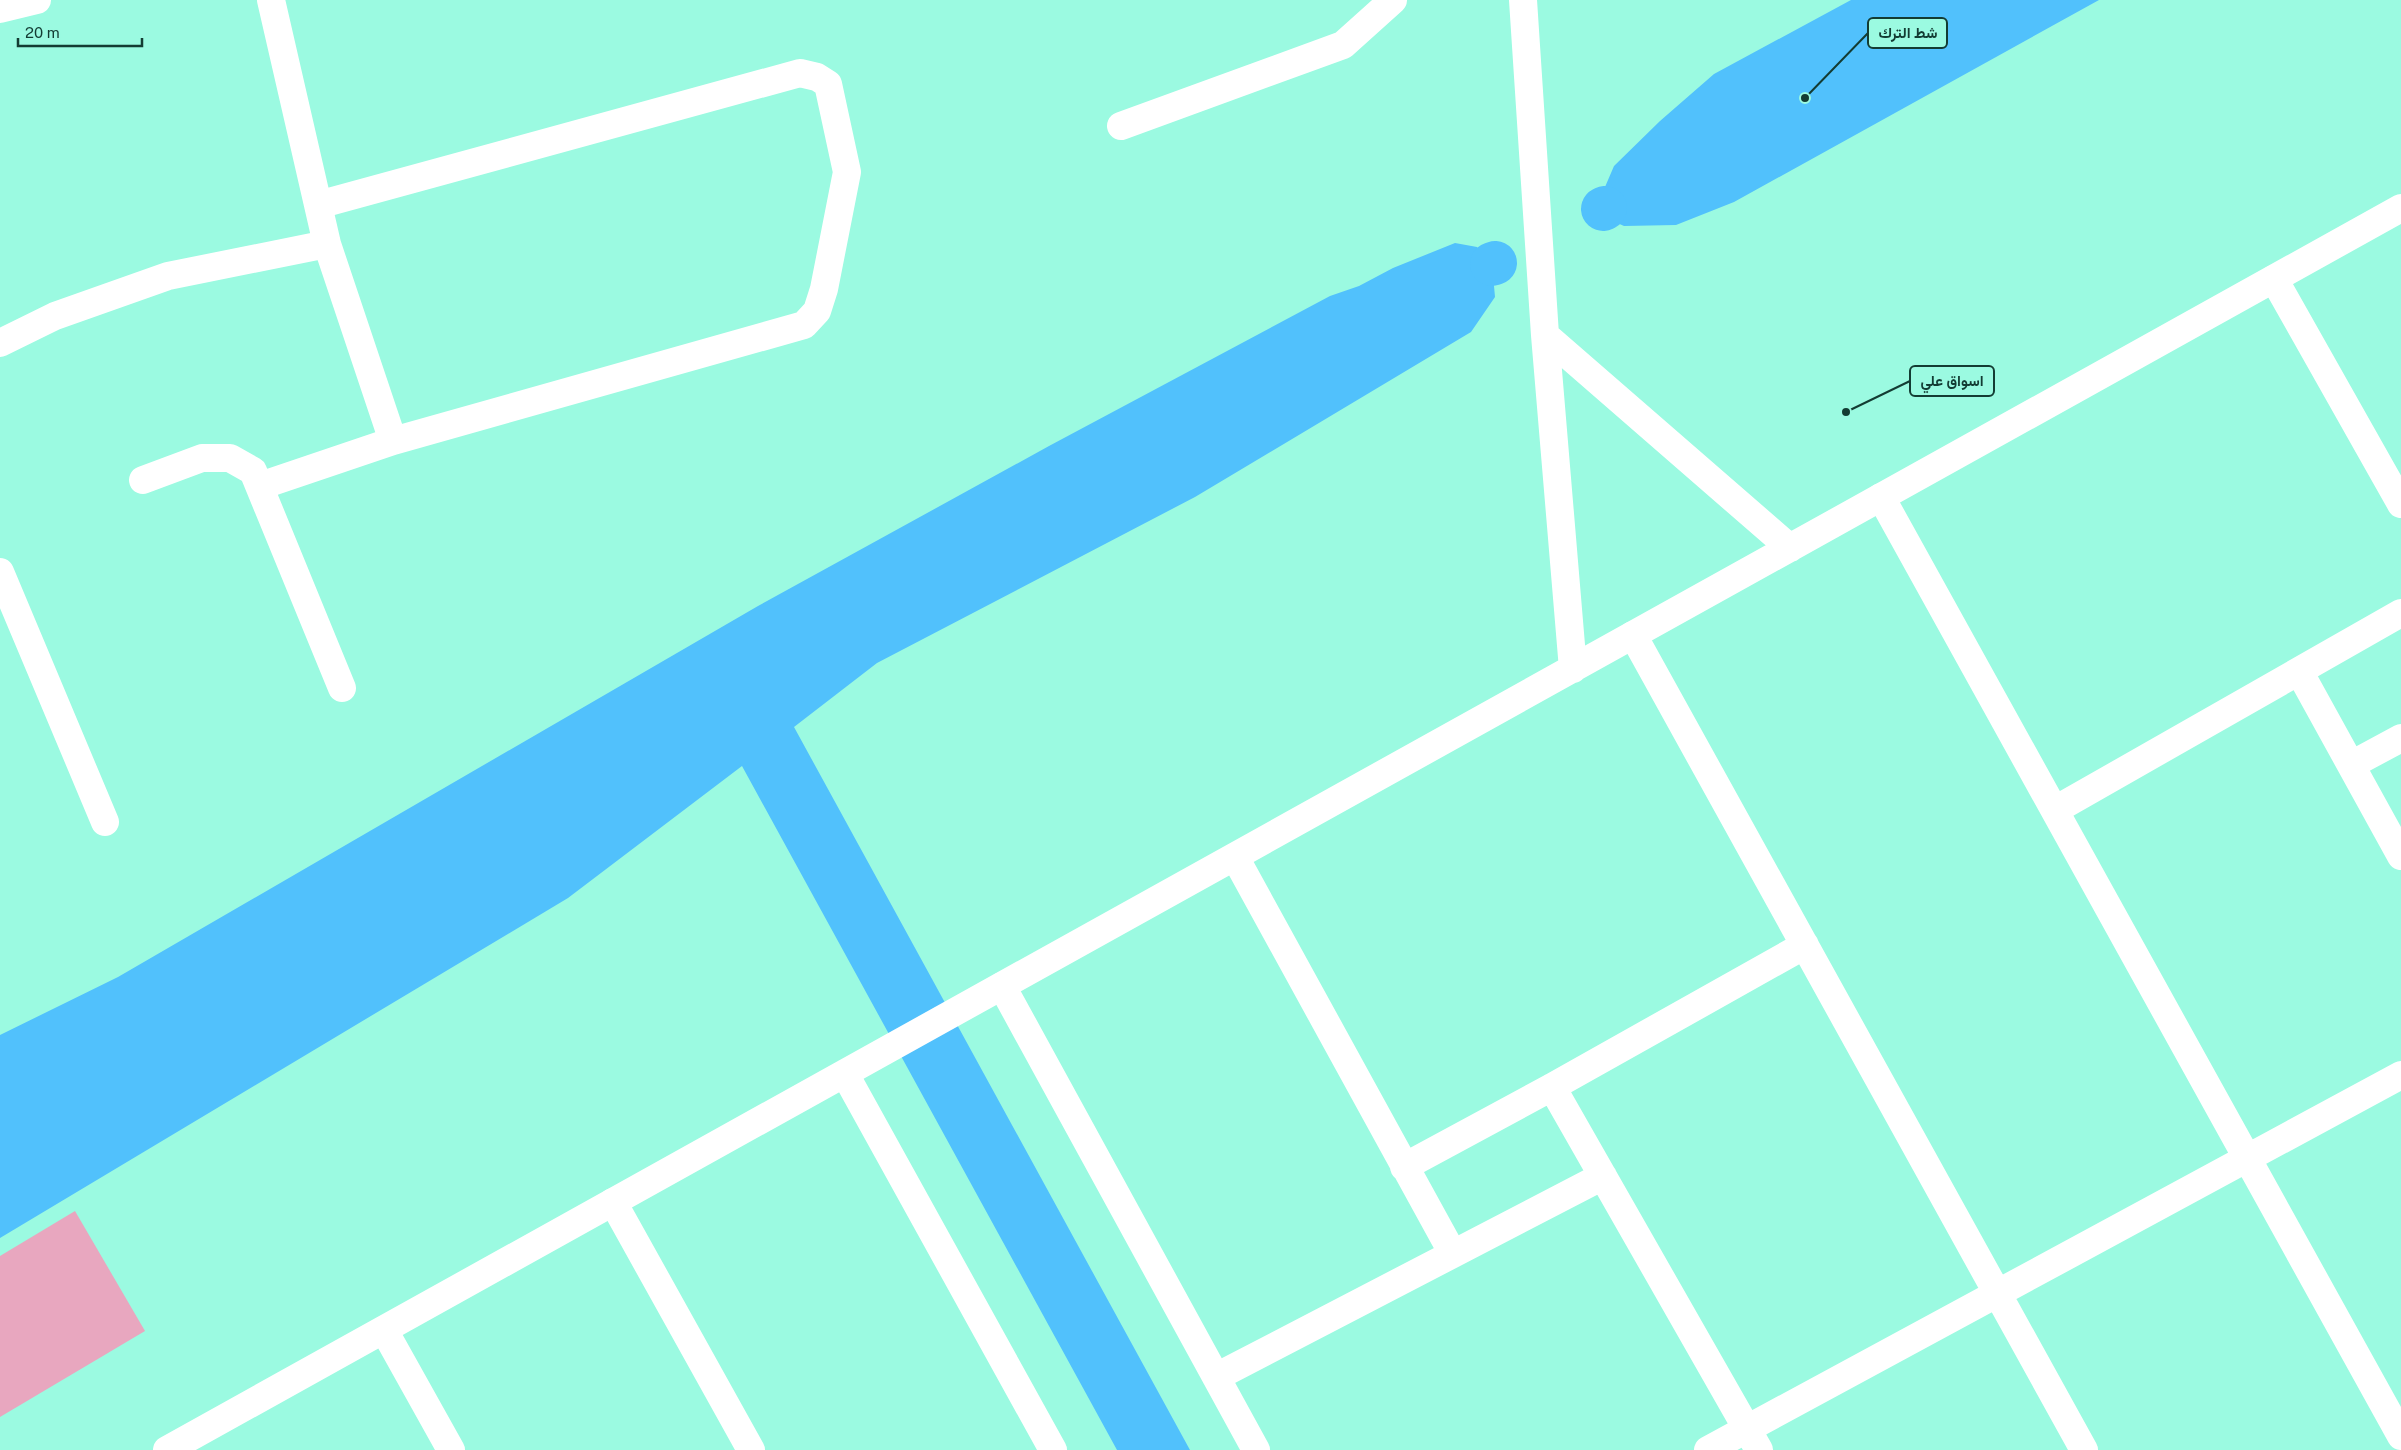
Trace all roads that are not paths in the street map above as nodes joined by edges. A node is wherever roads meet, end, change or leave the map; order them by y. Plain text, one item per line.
1 (37, 0) edge
2 (271, 0) edge
3 (1393, 0) edge
4 (1523, 0) edge
5 (0, 9) edge
6 (1121, 126) dead end
7 (318, 205) junction
8 (2401, 208) edge
9 (327, 244) junction
10 (2274, 279) junction
11 (1545, 335) junction
12 (0, 343) edge
13 (393, 441) junction
14 (143, 480) dead end
15 (260, 486) junction
16 (1881, 497) junction
17 (2401, 504) edge
18 (1790, 548) junction
19 (0, 572) edge
20 (2401, 613) edge
21 (1633, 636) junction
22 (1573, 669) junction
23 (2299, 671) junction
24 (342, 688) dead end
25 (2401, 738) edge
26 (2351, 765) junction
27 (2054, 810) junction
28 (105, 822) dead end
29 (2401, 856) edge
30 (1235, 857) junction
31 (1805, 946) junction
32 (1002, 986) junction
33 (845, 1074) junction
34 (2401, 1075) edge
35 (1552, 1087) junction
36 (2247, 1158) junction
37 (1404, 1167) junction
38 (1603, 1176) junction
39 (613, 1202) junction
40 (1453, 1254) junction
41 (1997, 1294) junction
42 (384, 1330) junction
43 (1216, 1377) junction
44 (2401, 1436) edge
45 (1753, 1440) edge
46 (167, 1450) edge
47 (451, 1450) edge
48 (751, 1450) edge
49 (1053, 1450) edge
50 (1256, 1450) edge
51 (1708, 1450) edge
52 (2084, 1450) edge

1 - 5 street
2 - 7 street
3 - 6 street
4 - 11 street
7 - 9 street
7 - 13 street
8 - 10 street
9 - 12 street
9 - 13 street
10 - 16 street
10 - 17 street
11 - 18 street
11 - 22 street
13 - 15 street
14 - 15 street
15 - 24 street
16 - 18 street
16 - 27 street
18 - 21 street
19 - 28 street
20 - 23 street
21 - 22 street
21 - 31 street
22 - 30 street
23 - 26 street
23 - 27 street
25 - 26 street
26 - 29 street
27 - 36 street
30 - 32 street
30 - 37 street
31 - 35 street
31 - 41 street
32 - 33 street
32 - 43 street
33 - 39 street
33 - 49 street
34 - 36 street
35 - 37 street
35 - 38 street
36 - 41 street
36 - 44 street
37 - 40 street
38 - 40 street
38 - 45 street
39 - 42 street
39 - 48 street
40 - 43 street
41 - 45 street
41 - 52 street
42 - 46 street
42 - 47 street
43 - 50 street
45 - 51 street

